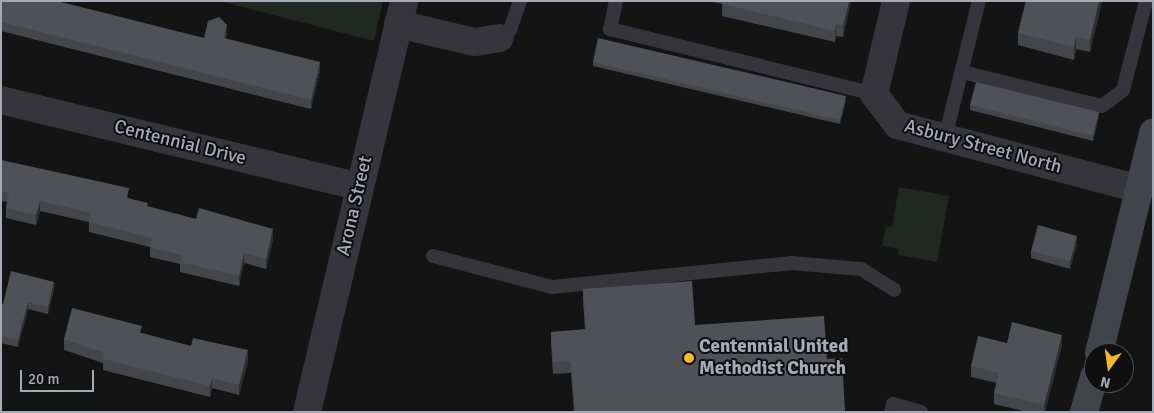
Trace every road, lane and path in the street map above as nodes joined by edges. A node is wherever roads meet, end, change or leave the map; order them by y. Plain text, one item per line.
1 (520, 1) edge
2 (616, 1) edge
3 (896, 1) edge
4 (979, 1) edge
5 (1146, 1) edge
6 (401, 13) edge
7 (500, 38) joint
8 (962, 72) junction
9 (874, 94) junction
10 (1, 100) edge
11 (1153, 133) edge
12 (945, 138) junction
13 (360, 187) junction
14 (1139, 189) junction
15 (433, 256) dead end
16 (894, 290) dead end
17 (1102, 343) edge
18 (1089, 393) edge
19 (307, 412) edge
20 (891, 412) edge
21 (921, 412) edge
22 (1084, 412) edge

1 - 7 lane
2 - 9 lane
3 - 9 street
4 - 8 lane
5 - 8 lane
6 - 7 street
6 - 13 street, Arona Street
8 - 12 lane
9 - 12 street, Asbury Street North
10 - 13 street, Centennial Drive
11 - 14 street
12 - 14 street, Asbury Street North
13 - 19 street, Arona Street
14 - 17 street
15 - 16 lane
18 - 22 street
20 - 21 lane

